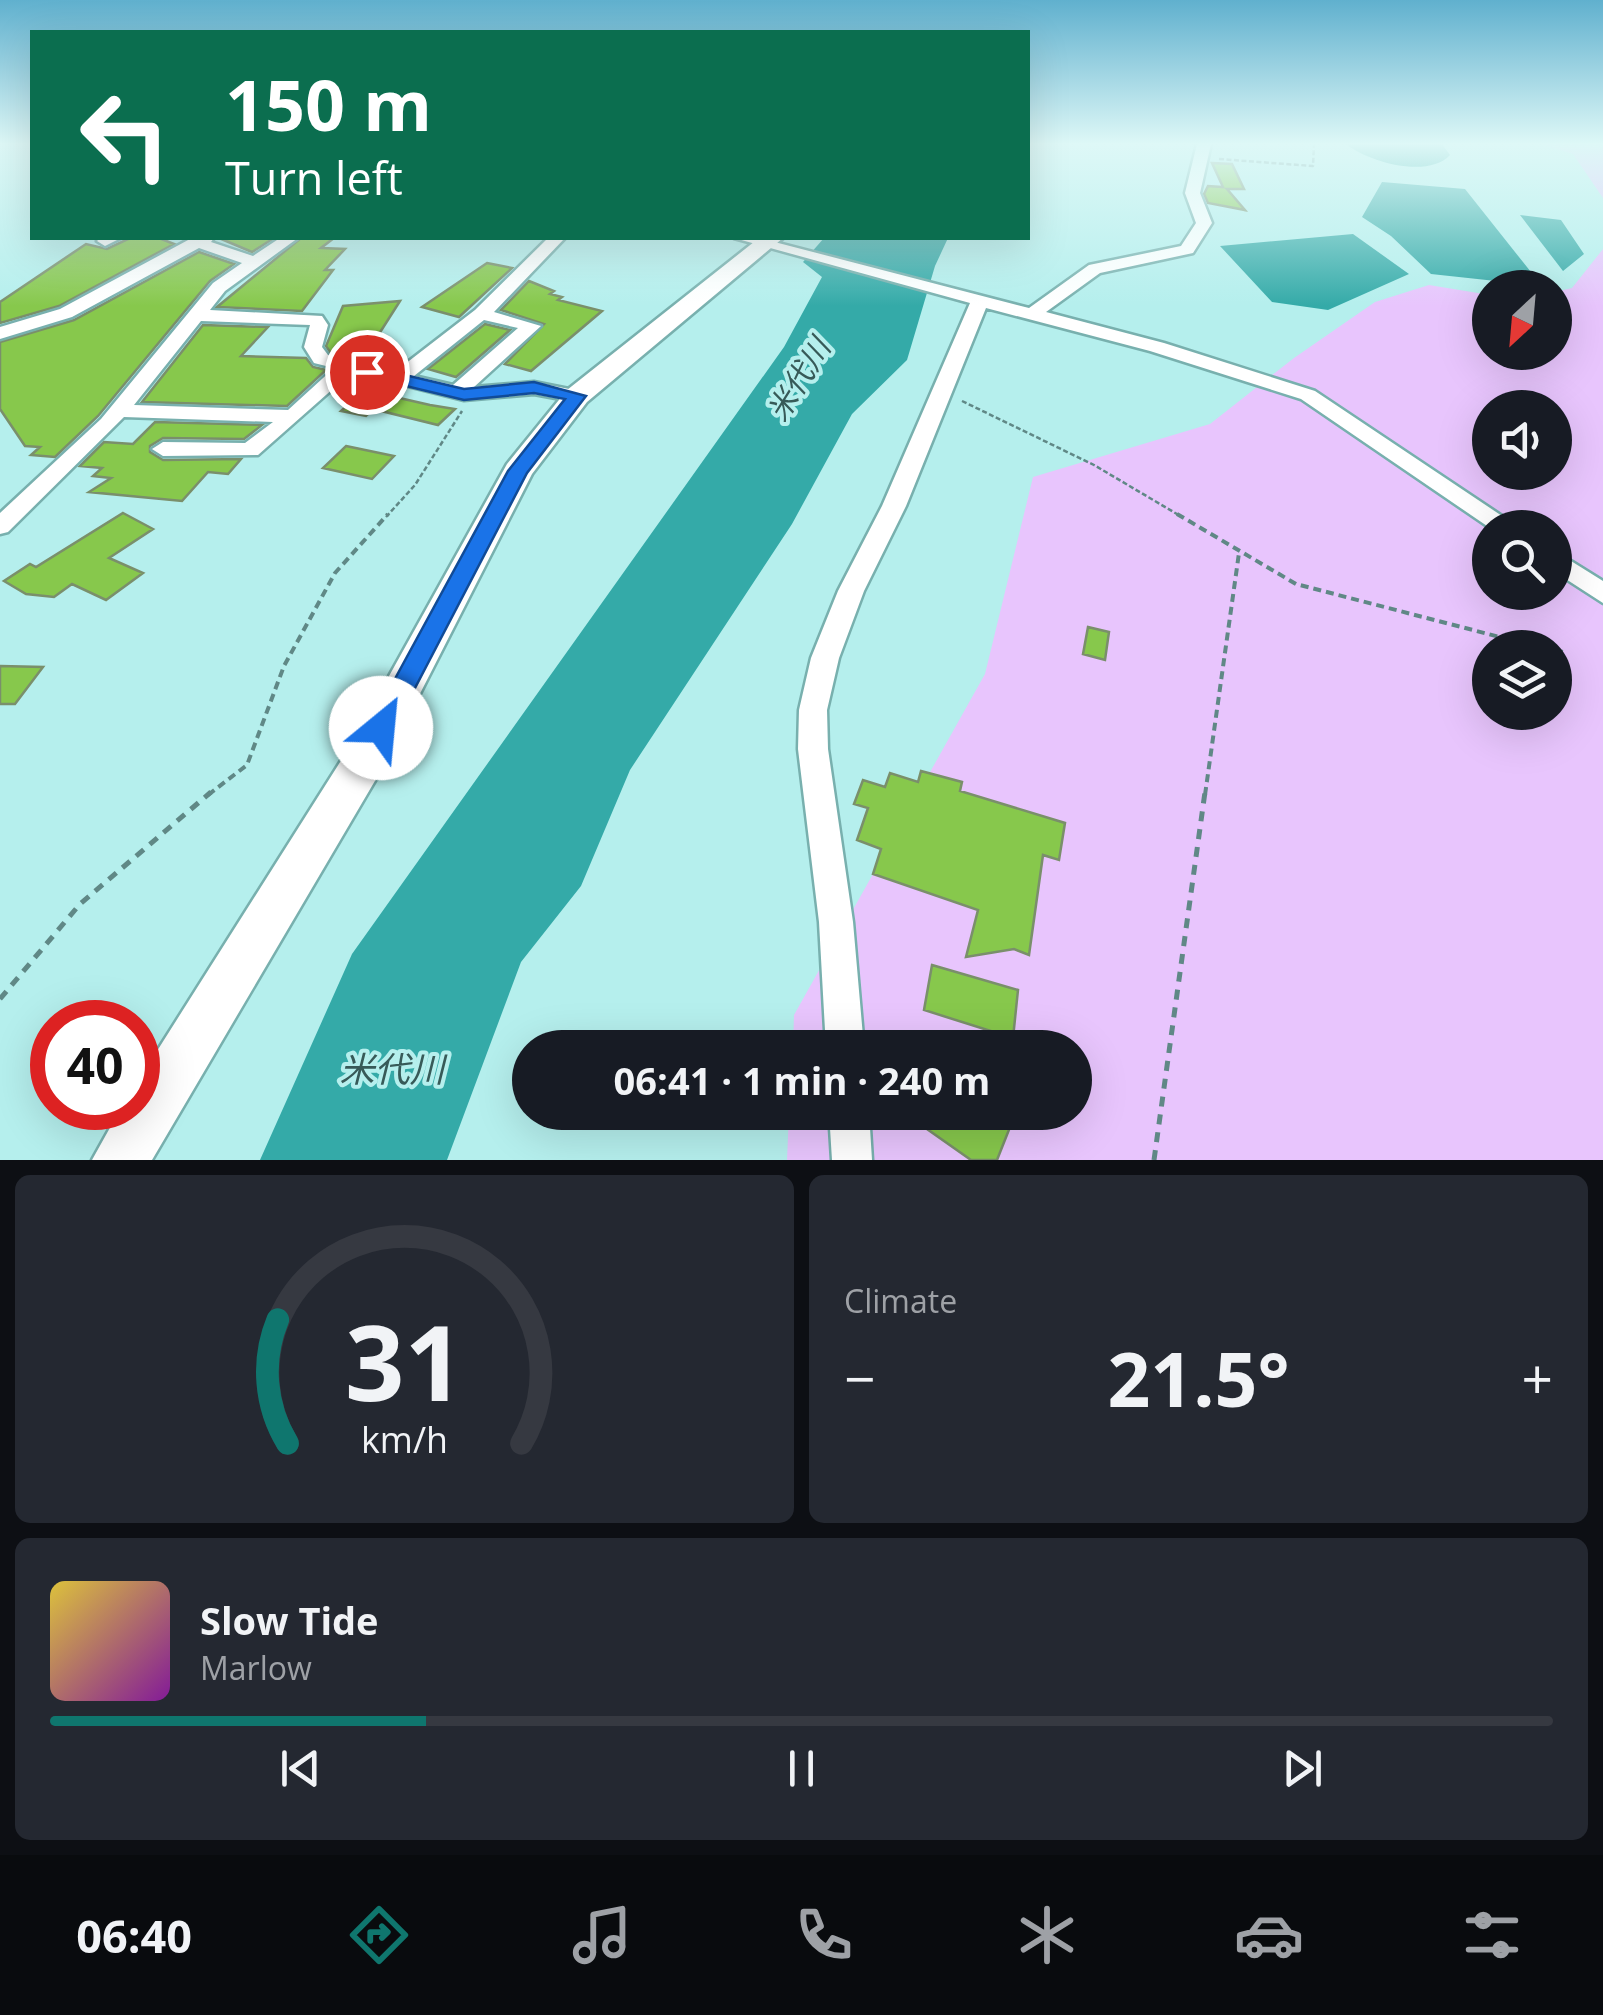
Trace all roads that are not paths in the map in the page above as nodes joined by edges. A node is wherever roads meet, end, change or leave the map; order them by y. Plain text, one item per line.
1 (1190, 198) edge
2 (287, 240) edge
3 (555, 240) edge
4 (197, 242) edge
5 (765, 242) edge
6 (252, 261) junction
7 (975, 297) junction
8 (1034, 313) junction
9 (481, 314) junction
10 (197, 315) junction
11 (0, 334) edge
12 (346, 367) junction
13 (398, 379) junction
14 (457, 392) junction
15 (577, 396) junction
16 (119, 411) junction
17 (294, 416) junction
18 (163, 449) dead end
19 (1481, 510) edge
20 (0, 526) edge
21 (1572, 572) edge
22 (1603, 594) edge
23 (843, 1030) edge
24 (850, 1130) edge
25 (120, 1160) edge
26 (852, 1160) edge

1 - 8 street
2 - 6 street
3 - 9 street
4 - 6 street
4 - 11 street
5 - 7 street
5 - 15 street
6 - 10 street
7 - 8 street
7 - 23 street
8 - 19 street
9 - 13 street
9 - 14 street
10 - 12 street
10 - 16 street
12 - 13 street
12 - 17 street
13 - 14 street
14 - 15 street
15 - 25 street
16 - 17 street
16 - 20 street
17 - 18 street
21 - 22 street
24 - 26 street

